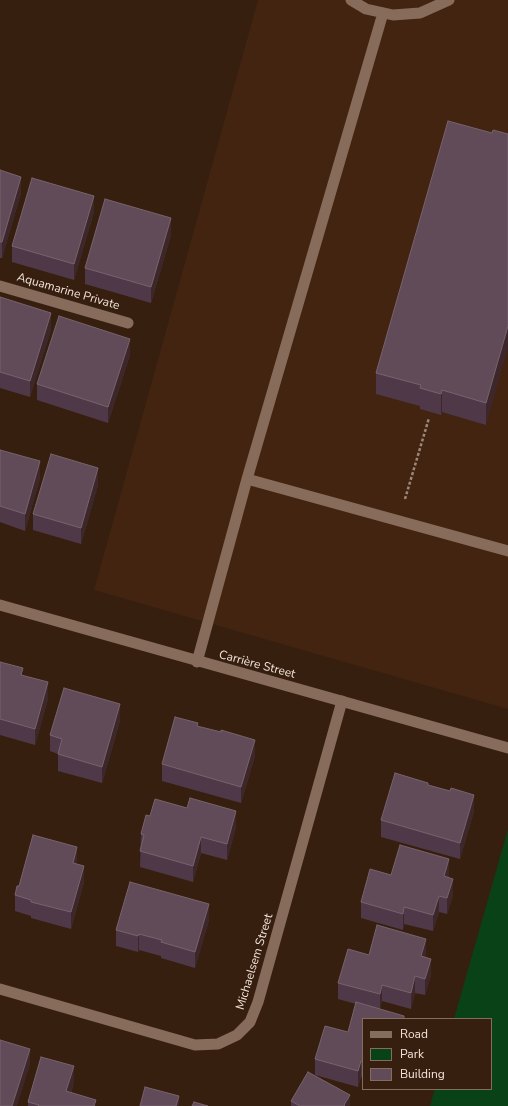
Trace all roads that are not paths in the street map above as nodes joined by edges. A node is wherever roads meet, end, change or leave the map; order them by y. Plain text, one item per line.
1 (351, 0) edge
2 (449, 0) edge
3 (383, 13) junction
4 (0, 286) edge
5 (128, 323) dead end
6 (247, 479) junction
7 (508, 551) edge
8 (0, 605) edge
9 (197, 662) junction
10 (342, 701) junction
11 (508, 748) edge
12 (0, 989) edge

1 - 3 street
2 - 3 street
3 - 6 street
4 - 5 street, Aquamarine Private
6 - 7 street
6 - 9 street
8 - 9 street, Carrière Street
9 - 10 street, Carrière Street
10 - 11 street, Carrière Street
10 - 12 street, Michaelsem Street

